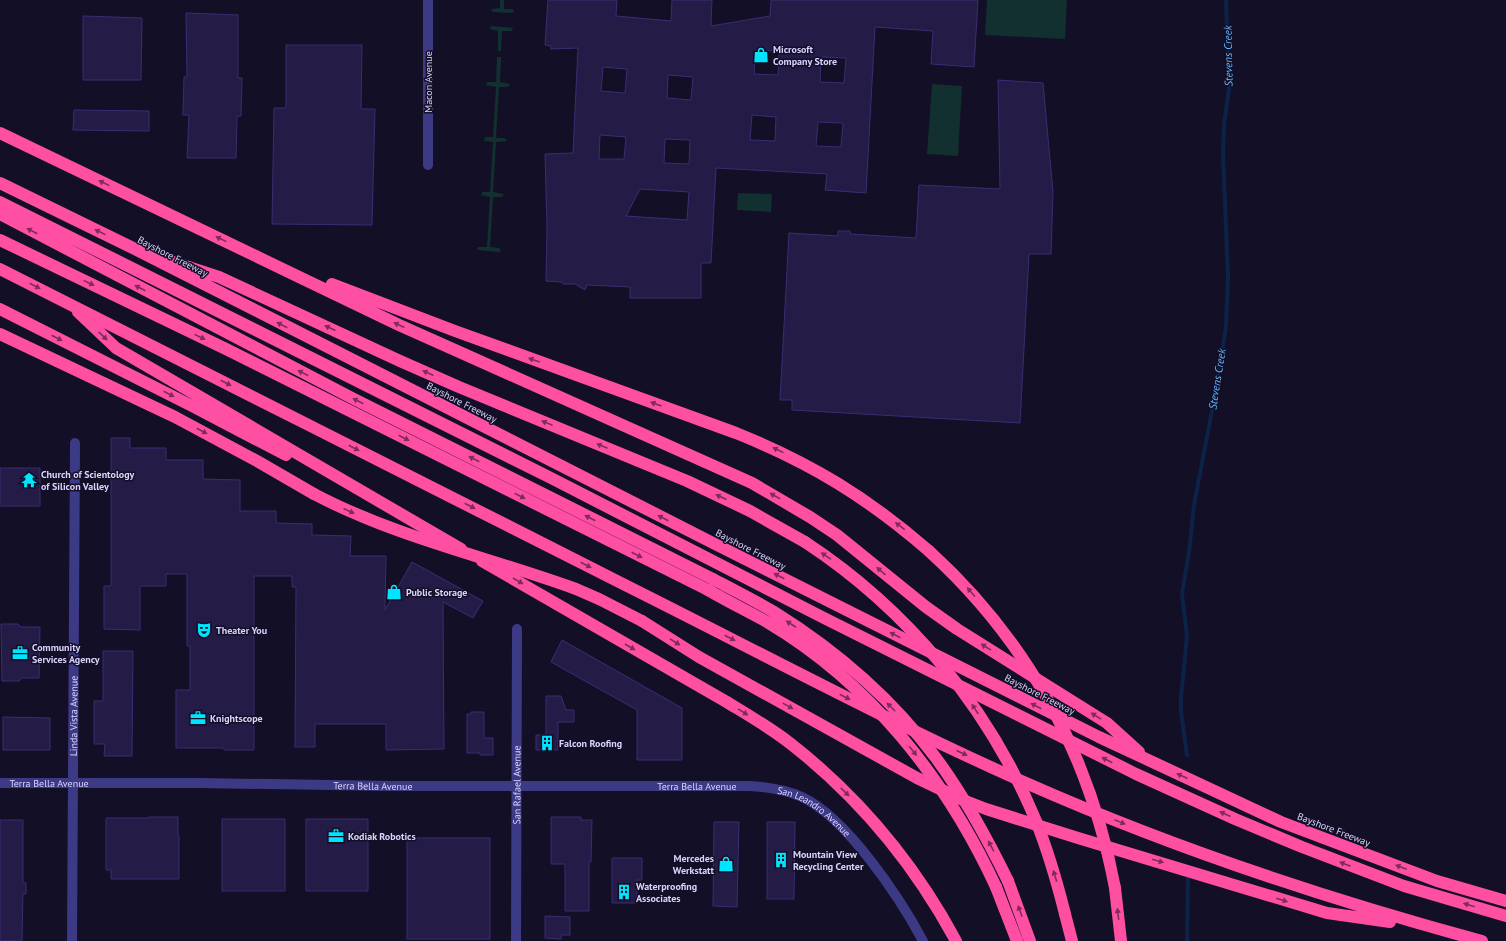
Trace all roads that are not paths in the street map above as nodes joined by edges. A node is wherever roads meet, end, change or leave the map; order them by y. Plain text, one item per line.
1 (428, 0) edge
2 (0, 133) edge
3 (428, 165) dead end
4 (0, 183) edge
5 (0, 202) edge
6 (0, 214) edge
7 (0, 240) edge
8 (135, 249) junction
9 (256, 256) junction
10 (0, 269) edge
11 (70, 304) junction
12 (0, 309) edge
13 (0, 328) edge
14 (0, 334) edge
15 (107, 384) junction
16 (75, 443) dead end
17 (431, 532) junction
18 (710, 585) junction
19 (517, 629) dead end
20 (1147, 760) junction
21 (0, 783) edge
22 (73, 783) junction
23 (516, 786) junction
24 (745, 786) joint
25 (1506, 901) edge
26 (1506, 916) edge
27 (1427, 926) junction
28 (72, 941) edge
29 (516, 941) edge
30 (923, 941) edge
31 (956, 941) edge
32 (1016, 941) edge
33 (1030, 941) edge
34 (1072, 941) edge
35 (1121, 941) edge
36 (1482, 941) edge

1 - 3 street, Macon Avenue
9 -> 2 highway
8 -> 4 highway, Bayshore Freeway
26 -> 5 highway
18 -> 6 highway
7 -> 18 highway
20 -> 8 highway, Bayshore Freeway
34 -> 8 highway, bridge
20 -> 9 highway
35 -> 9 highway, bridge
10 -> 11 highway
11 -> 17 highway
11 -> 27 highway
12 -> 17 highway
13 - 15 highway
14 - 15 highway
15 -> 27 highway, bridge
16 - 22 street, Linda Vista Avenue
17 -> 31 highway
18 -> 32 highway, bridge
33 -> 18 highway, bridge
19 - 23 street, San Rafael Avenue
25 -> 20 highway, Bayshore Freeway
21 - 22 street, Terra Bella Avenue
22 - 23 street, Terra Bella Avenue
22 - 28 street, Linda Vista Avenue
23 - 24 street, Terra Bella Avenue
23 - 29 street, San Rafael Avenue
24 - 30 street, San Leandro Avenue
27 - 36 highway

